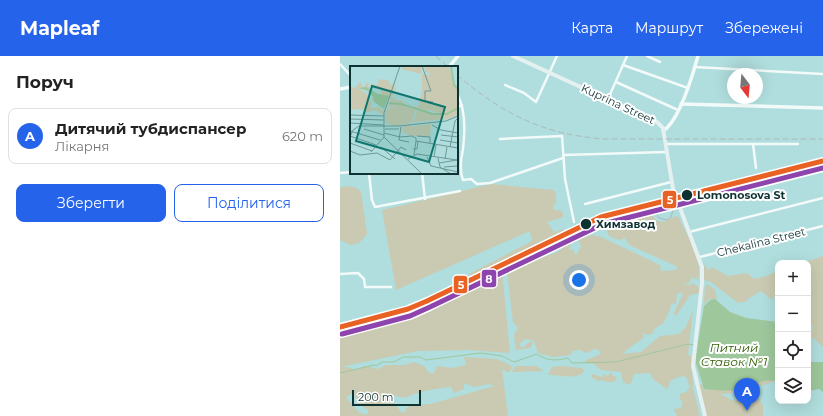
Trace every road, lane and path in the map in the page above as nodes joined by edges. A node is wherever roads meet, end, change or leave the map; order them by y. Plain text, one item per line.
1 (458, 56) edge
2 (513, 56) edge
3 (557, 56) edge
4 (627, 56) edge
5 (647, 56) edge
6 (698, 56) edge
7 (660, 62) dead end
8 (340, 64) edge
9 (623, 65) junction
10 (450, 66) edge
11 (695, 67) junction
12 (549, 72) junction
13 (823, 74) edge
14 (350, 75) edge
15 (616, 82) junction
16 (505, 85) dead end
17 (350, 87) edge
18 (688, 88) junction
19 (340, 89) edge
20 (458, 96) edge
21 (608, 99) junction
22 (681, 104) junction
23 (462, 105) junction
24 (458, 107) edge
25 (823, 108) edge
26 (678, 110) junction
27 (663, 131) junction
28 (500, 138) dead end
29 (665, 144) junction
30 (754, 144) junction
31 (798, 144) dead end
32 (666, 152) junction
33 (563, 157) junction
34 (461, 162) joint
35 (756, 168) dead end
36 (823, 169) edge
37 (350, 172) edge
38 (340, 173) edge
39 (369, 174) edge
40 (422, 174) edge
41 (671, 182) junction
42 (460, 191) dead end
43 (823, 198) edge
44 (425, 199) junction
45 (585, 204) dead end
46 (678, 205) junction
47 (574, 222) dead end
48 (823, 226) edge
49 (689, 232) junction
50 (700, 257) junction
51 (340, 274) edge
52 (391, 287) dead end
53 (704, 416) edge

1 - 10 street
2 - 12 main road, Kuprina Street
3 - 12 street
4 - 9 street
5 - 7 street
6 - 11 street
8 - 14 street
9 - 15 street
9 - 18 street
11 - 13 street
11 - 18 street
12 - 16 street
12 - 21 main road, Kuprina Street
15 - 21 street
15 - 26 street, Kuprina Street
17 - 19 street
18 - 22 street
20 - 23 street
21 - 27 main road, Kuprina Street
22 - 25 street
22 - 26 street
23 - 24 street
23 - 34 street
26 - 27 street
27 - 29 main road, Kuprina Street
28 - 33 street
29 - 30 street
29 - 32 main road, Kuprina Street
30 - 31 street
30 - 35 street
32 - 33 street
32 - 41 main road, Kuprina Street
33 - 34 street
33 - 47 street
36 - 46 street
37 - 38 street
39 - 44 street
40 - 44 street
41 - 45 street
41 - 46 main road, Kuprina Street
42 - 44 street
43 - 49 street
46 - 49 main road, Kuprina Street
48 - 50 street, Chekalina Street
49 - 50 main road, Kuprina Street
50 - 53 main road, Kuprina Street
51 - 52 street

